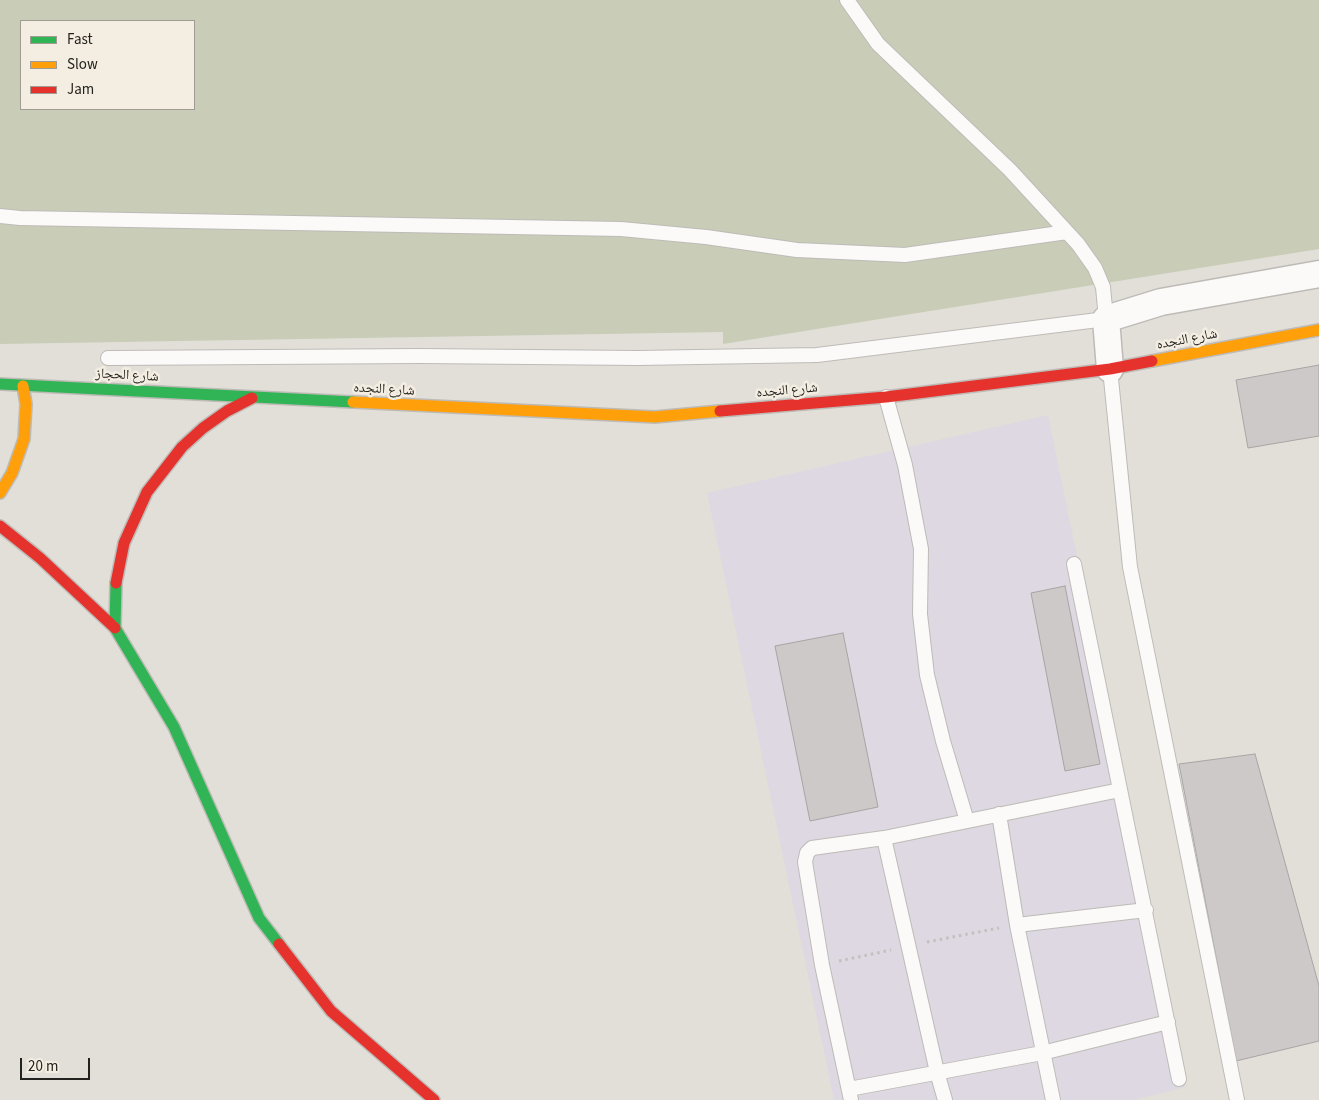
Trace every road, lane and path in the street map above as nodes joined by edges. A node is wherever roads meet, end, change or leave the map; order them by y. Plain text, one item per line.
1 (846, 0) edge
2 (0, 216) edge
3 (1067, 232) junction
4 (1319, 274) edge
5 (1106, 319) junction
6 (1319, 330) edge
7 (108, 358) dead end
8 (1110, 369) junction
9 (0, 384) edge
10 (24, 386) junction
11 (886, 397) junction
12 (252, 398) junction
13 (0, 493) edge
14 (0, 526) edge
15 (1074, 564) dead end
16 (115, 628) junction
17 (1120, 790) junction
18 (999, 814) junction
19 (967, 821) junction
20 (884, 838) junction
21 (1146, 910) junction
22 (1017, 925) junction
23 (1168, 1022) junction
24 (1042, 1053) junction
25 (937, 1072) junction
26 (1179, 1079) dead end
27 (850, 1095) edge
28 (434, 1100) edge
29 (945, 1100) edge
30 (1054, 1100) edge
31 (1237, 1100) edge

1 - 3 lane
2 - 3 lane
3 - 5 lane
4 - 5 street
5 - 7 lane
5 - 8 street
6 - 8 main road, شارع النجده
8 - 11 main road, شارع النجده
8 - 31 lane
9 - 10 main road, شارع الحجاز
10 - 12 main road, شارع الحجاز
10 - 13 main road
11 - 12 main road, شارع النجده
11 - 19 lane
12 - 16 main road
14 - 16 main road
15 - 17 lane
16 - 28 main road
17 - 18 lane
17 - 21 lane
18 - 19 lane
18 - 22 lane
19 - 20 lane
20 - 25 lane
20 - 27 lane
21 - 22 lane
21 - 23 lane
22 - 24 lane
23 - 24 lane
23 - 26 lane
24 - 25 lane
24 - 30 lane
25 - 27 lane
25 - 29 lane

